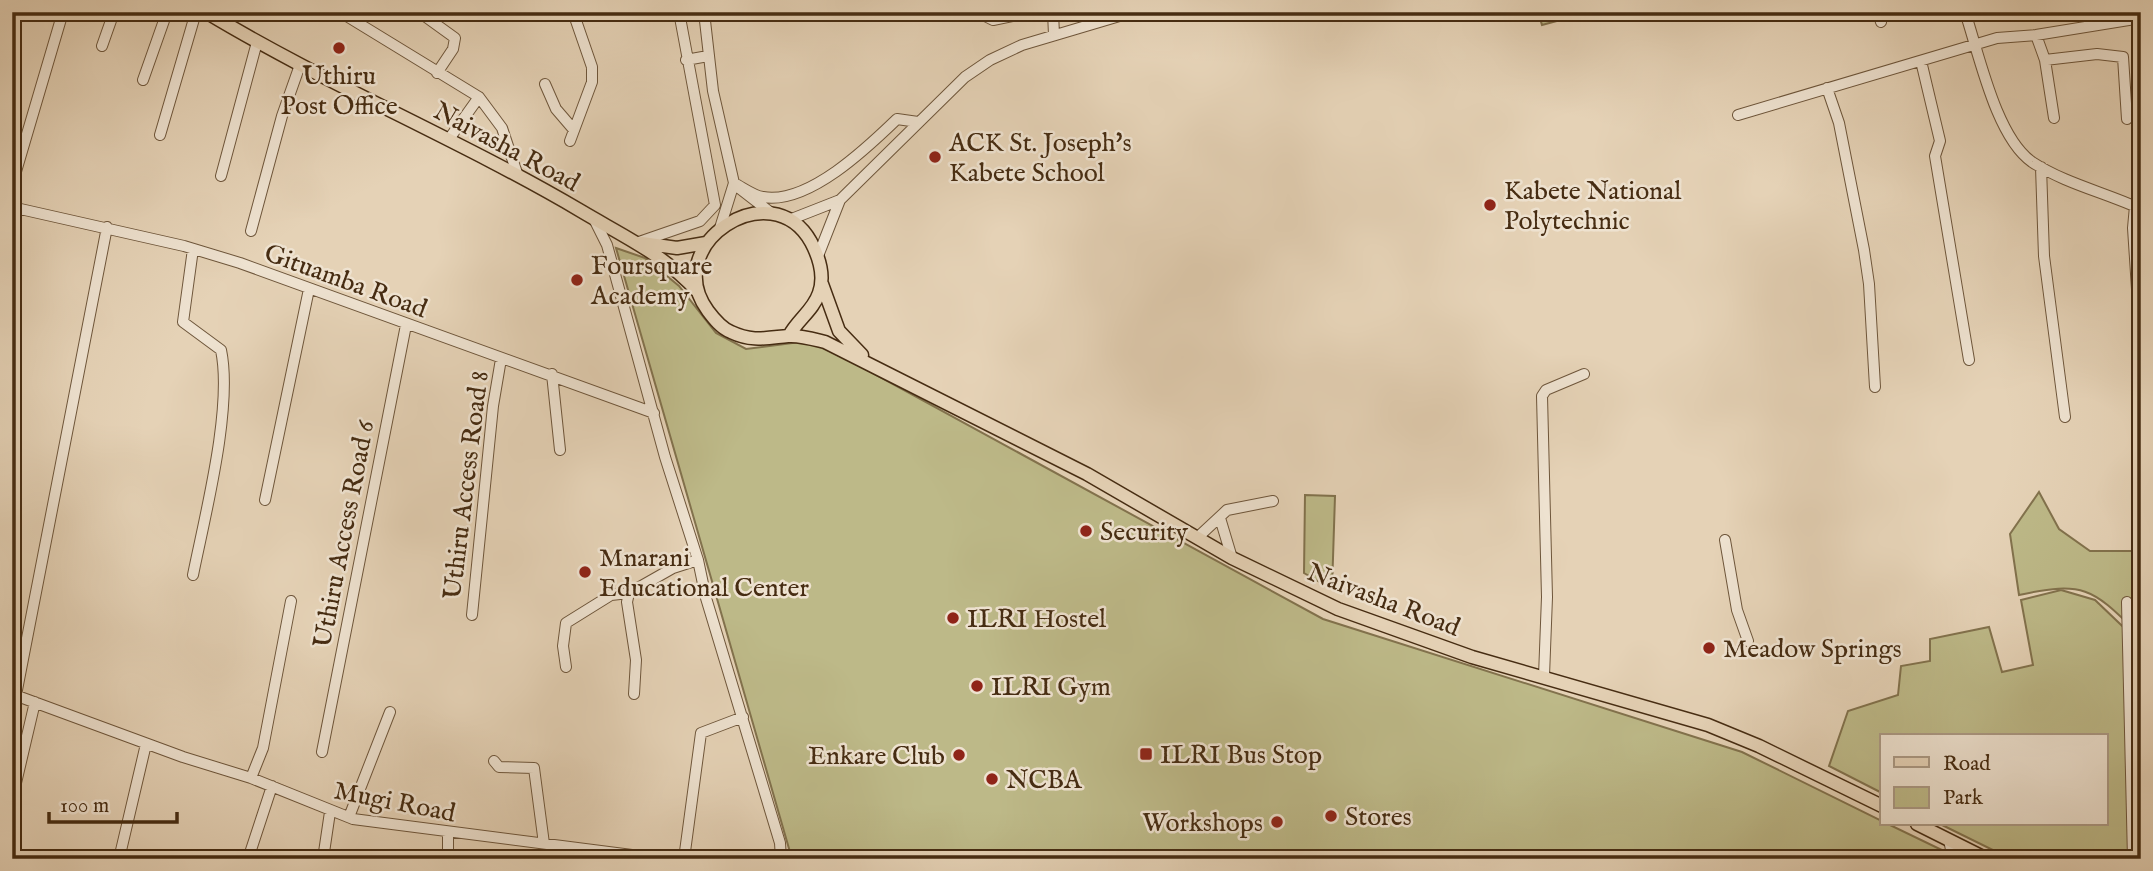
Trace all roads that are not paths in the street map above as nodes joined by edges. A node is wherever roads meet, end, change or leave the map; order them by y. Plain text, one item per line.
1 (63, 12) edge
2 (114, 12) edge
3 (167, 12) edge
4 (196, 12) edge
5 (206, 12) edge
6 (340, 12) edge
7 (419, 12) edge
8 (573, 12) edge
9 (679, 12) edge
10 (704, 12) edge
11 (977, 12) edge
12 (1034, 12) edge
13 (1133, 12) edge
14 (1965, 12) edge
15 (1053, 14) edge
16 (222, 17) edge
17 (2141, 18) edge
18 (1054, 35) junction
19 (2036, 35) junction
20 (257, 42) junction
21 (1976, 45) junction
22 (102, 46) dead end
23 (708, 56) junction
24 (686, 60) junction
25 (2045, 60) junction
26 (1921, 61) junction
27 (300, 65) junction
28 (437, 73) junction
29 (143, 80) dead end
30 (545, 85) dead end
31 (1828, 88) junction
32 (479, 97) junction
33 (1738, 115) dead end
34 (2054, 117) dead end
35 (2127, 119) dead end
36 (918, 122) junction
37 (574, 130) junction
38 (160, 135) dead end
39 (449, 139) junction
40 (570, 141) dead end
41 (2041, 167) junction
42 (517, 173) junction
43 (221, 176) dead end
44 (734, 183) junction
45 (12, 185) edge
46 (840, 200) junction
47 (14, 207) edge
48 (2138, 208) edge
49 (770, 212) junction
50 (594, 219) junction
51 (789, 220) junction
52 (107, 227) junction
53 (720, 228) junction
54 (12, 230) edge
55 (251, 231) dead end
56 (635, 241) junction
57 (706, 243) junction
58 (193, 249) junction
59 (818, 256) junction
60 (821, 284) junction
61 (309, 289) junction
62 (698, 293) junction
63 (406, 325) junction
64 (789, 336) junction
65 (2141, 349) edge
66 (501, 359) junction
67 (1969, 360) dead end
68 (552, 374) junction
69 (1584, 374) dead end
70 (893, 376) junction
71 (1875, 387) dead end
72 (654, 413) junction
73 (2066, 417) dead end
74 (560, 450) dead end
75 (265, 500) dead end
76 (1273, 501) dead end
77 (1220, 518) junction
78 (1197, 538) junction
79 (1725, 540) dead end
80 (1232, 558) junction
81 (698, 560) junction
82 (193, 575) dead end
83 (629, 593) junction
84 (291, 601) dead end
85 (2127, 602) dead end
86 (472, 615) dead end
87 (1748, 641) dead end
88 (566, 667) dead end
89 (1544, 676) junction
90 (14, 694) edge
91 (634, 694) dead end
92 (35, 702) junction
93 (390, 712) dead end
94 (743, 717) junction
95 (146, 744) junction
96 (323, 752) dead end
97 (494, 761) dead end
98 (251, 778) junction
99 (272, 786) junction
100 (12, 800) edge
101 (1880, 805) edge
102 (330, 812) junction
103 (349, 817) junction
104 (1921, 826) edge
105 (448, 833) junction
106 (1949, 840) junction
107 (545, 845) junction
108 (583, 854) edge
109 (119, 859) edge
110 (248, 859) edge
111 (323, 859) edge
112 (448, 859) edge
113 (546, 859) edge
114 (663, 859) edge
115 (684, 859) edge
116 (781, 859) edge
117 (1953, 859) edge
118 (1987, 859) edge
119 (2133, 859) edge

1 - 45 street
2 - 22 street
3 - 29 street
4 - 38 street
5 - 16 main road, Naivasha Road
6 - 28 street
7 - 28 street
8 - 37 street
9 - 24 street
10 - 23 street
11 - 12 street
12 - 15 street
13 - 18 street
14 - 21 street
15 - 18 street
16 - 20 main road, Naivasha Road
17 - 19 street
18 - 36 street
19 - 21 street
19 - 25 street
20 - 27 main road, Naivasha Road
20 - 43 street
21 - 26 street
21 - 41 street
23 - 24 street
23 - 44 street
24 - 56 street
25 - 34 street
25 - 35 street
26 - 31 street
26 - 67 street
27 - 39 main road, Naivasha Road
27 - 55 street
28 - 32 street
30 - 37 street
31 - 33 street
31 - 71 street
32 - 39 street
32 - 42 street
36 - 44 street
36 - 46 street
37 - 40 street
39 - 42 main road, Naivasha Road
41 - 48 street
41 - 73 street
42 - 50 main road, Naivasha Road
44 - 49 street
44 - 53 street
46 - 51 street
46 - 59 street
47 - 52 street, Gituamba Road
47 - 54 street
48 - 65 street
49 - 51 main road
49 - 53 main road
50 - 56 main road, Naivasha Road
50 - 72 street
51 - 59 main road
52 - 58 street, Gituamba Road
52 - 90 street
53 - 57 main road
56 - 57 main road
56 - 62 main road
57 - 62 main road
58 - 61 street, Gituamba Road
58 - 82 street
59 - 60 main road
60 - 64 main road
60 - 70 main road, Naivasha Road
61 - 63 street, Gituamba Road
61 - 75 street
62 - 64 main road
63 - 66 street, Gituamba Road
63 - 96 street, Uthiru Access Road 6
64 - 70 main road, Naivasha Road
66 - 68 street, Gituamba Road
66 - 86 street, Uthiru Access Road 8
68 - 72 street, Gituamba Road
68 - 74 street
69 - 89 street
70 - 78 main road, Naivasha Road
72 - 81 street
76 - 77 street
77 - 78 street
77 - 80 street
78 - 80 main road, Naivasha Road
79 - 87 street
80 - 89 main road, Naivasha Road
81 - 83 street
81 - 94 street
83 - 88 street
83 - 91 street
84 - 98 street
85 - 119 street
89 - 101 main road, Naivasha Road
90 - 92 street, Mugi Road
92 - 95 street, Mugi Road
92 - 100 street
93 - 103 street
94 - 115 street
94 - 116 street
95 - 98 street, Mugi Road
95 - 109 street
97 - 107 street
98 - 99 street, Mugi Road
99 - 102 street, Mugi Road
99 - 110 street
102 - 103 street, Mugi Road
102 - 111 street
103 - 105 street, Mugi Road
104 - 106 main road
105 - 107 street, Mugi Road
105 - 112 street
106 - 117 street
106 - 118 main road
107 - 108 street, Mugi Road
107 - 113 street
108 - 114 street, Mugi Road

